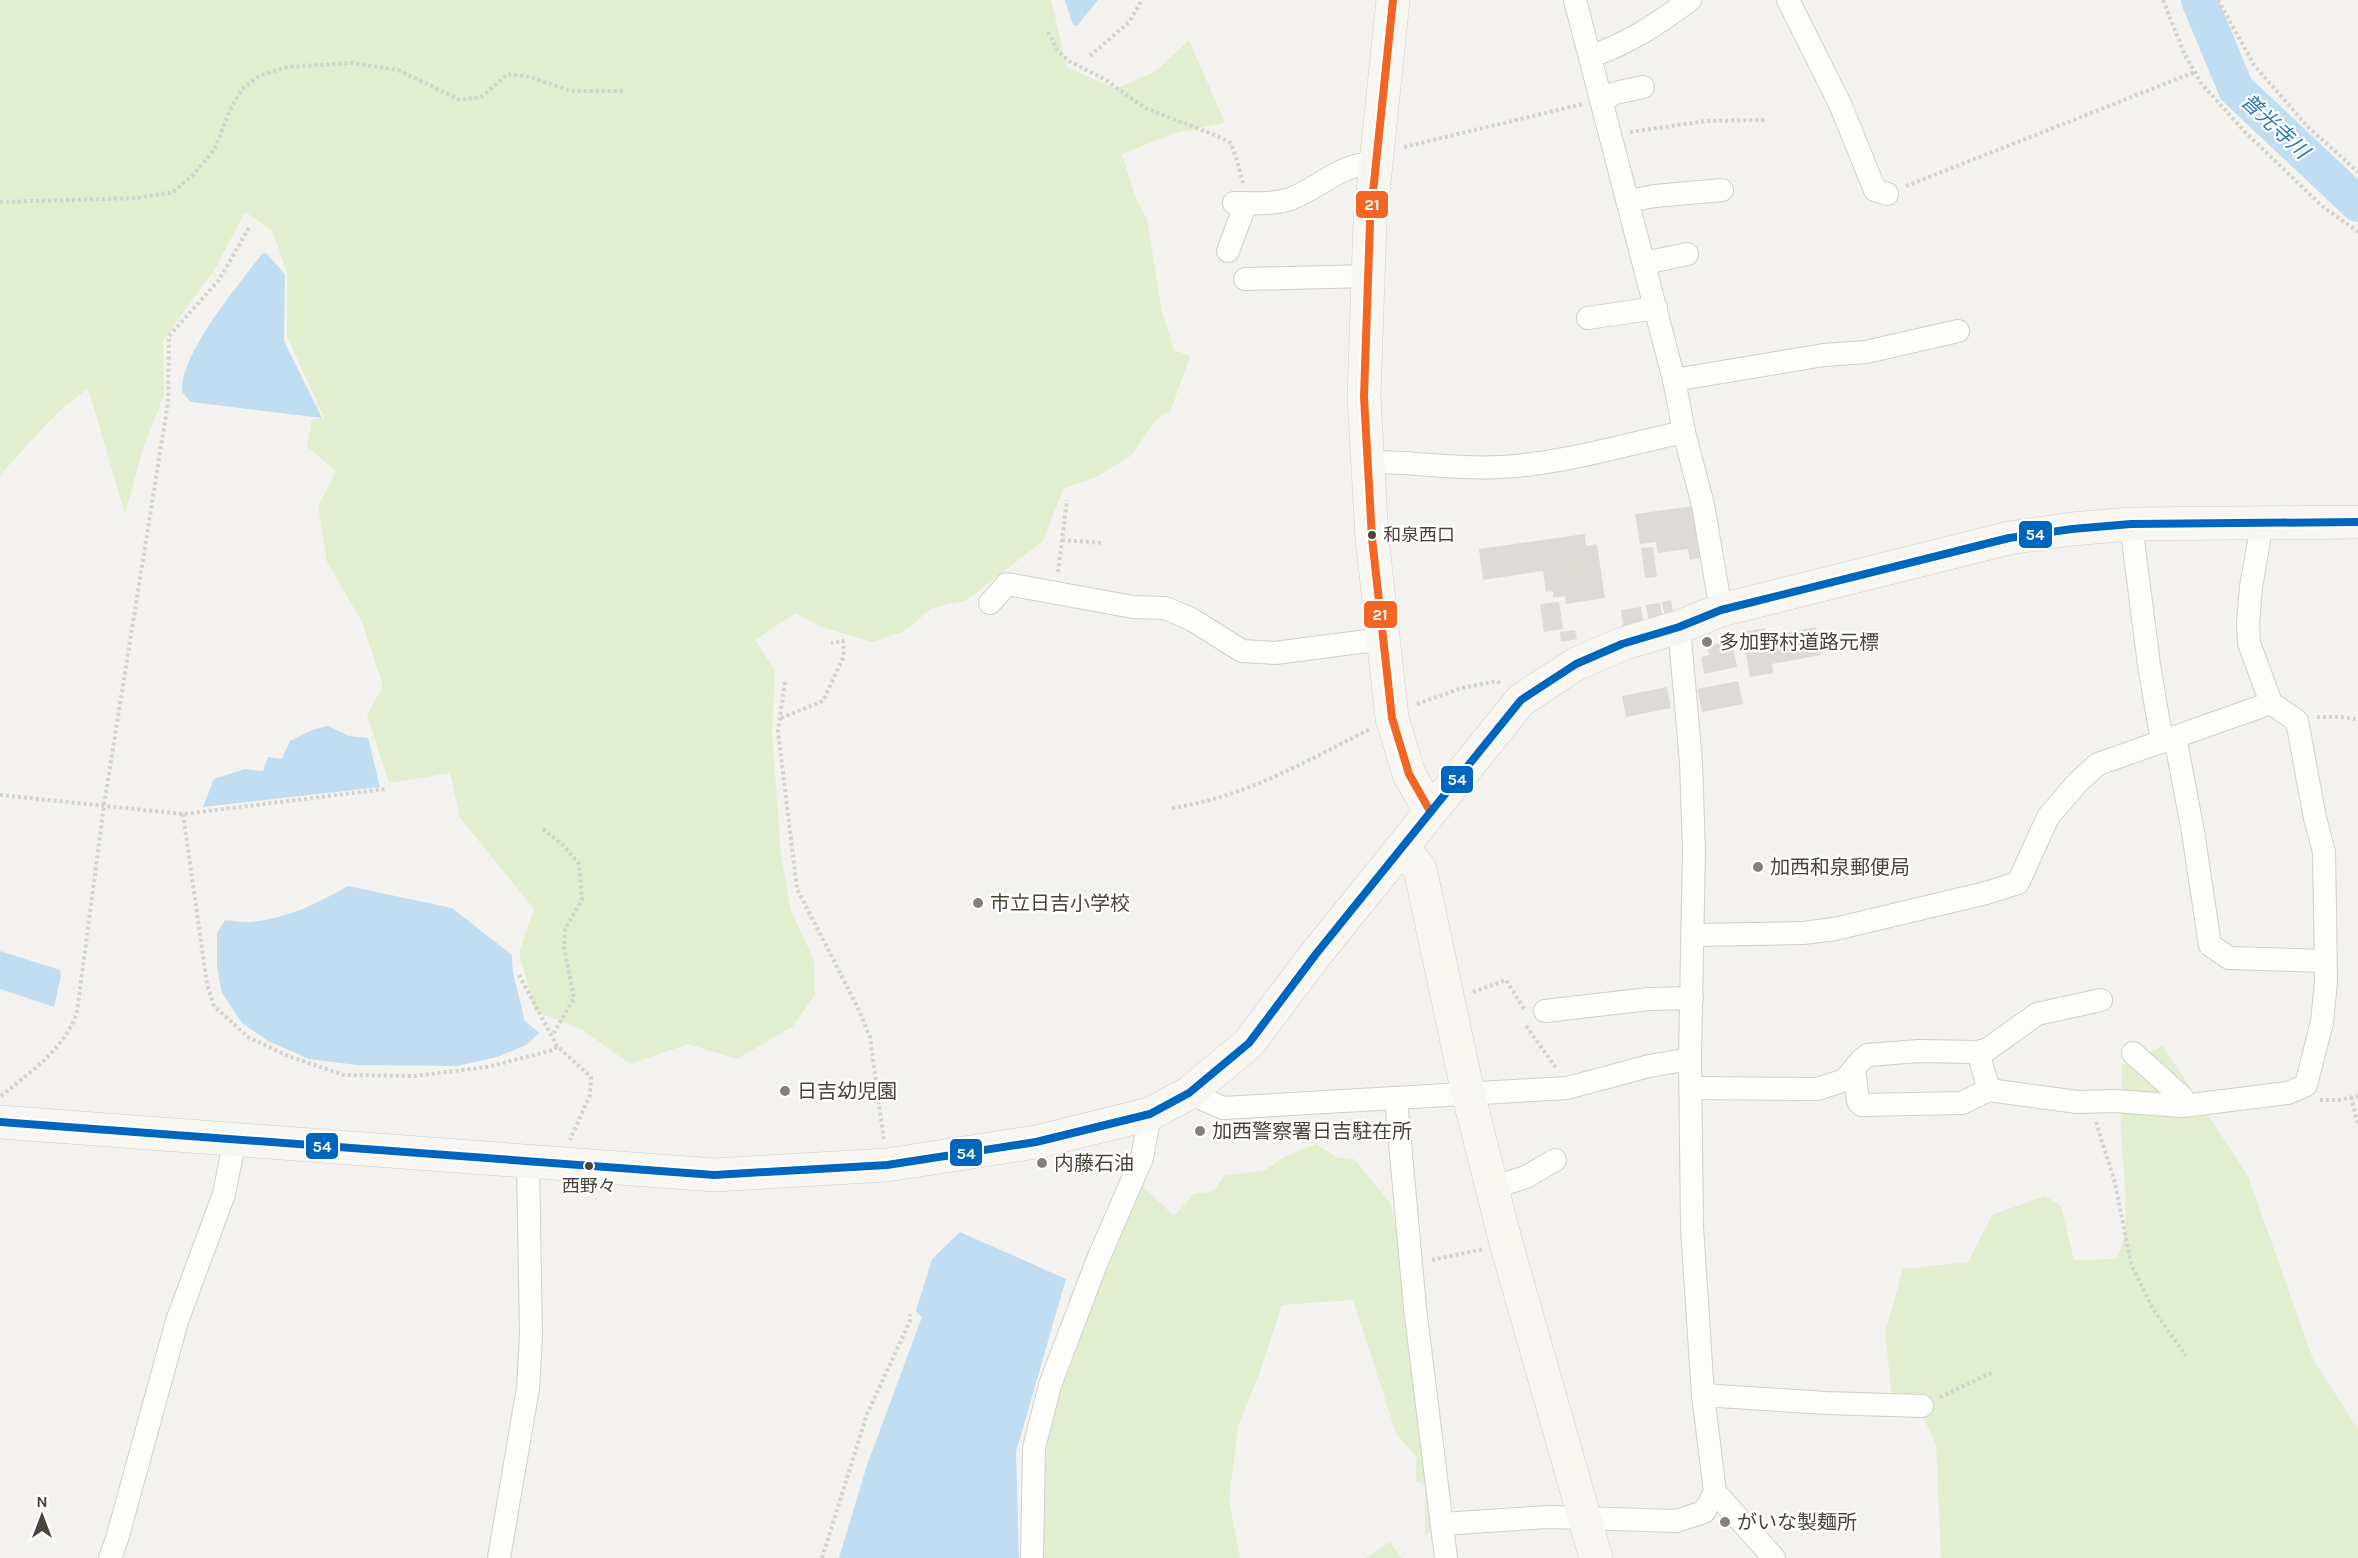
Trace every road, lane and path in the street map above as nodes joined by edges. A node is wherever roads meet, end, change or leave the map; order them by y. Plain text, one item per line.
1 (1142, 0) edge
2 (1393, 0) edge
3 (1575, 0) edge
4 (1690, 0) edge
5 (1788, 0) edge
6 (2163, 0) edge
7 (2218, 0) edge
8 (1047, 32) dead end
9 (1090, 56) dead end
10 (1591, 56) junction
11 (2195, 72) junction
12 (1643, 87) dead end
13 (626, 91) dead end
14 (1603, 100) junction
15 (1766, 120) dead end
16 (1612, 135) junction
17 (1376, 158) junction
18 (2358, 172) edge
19 (1722, 190) dead end
20 (1887, 194) joint
21 (1628, 201) junction
22 (0, 202) edge
23 (1240, 203) junction
24 (250, 226) dead end
25 (2358, 232) edge
26 (1228, 251) dead end
27 (1687, 254) dead end
28 (1645, 263) junction
29 (1368, 276) junction
30 (1245, 279) dead end
31 (1656, 308) junction
32 (1588, 318) dead end
33 (1958, 331) dead end
34 (1674, 380) junction
35 (1684, 432) junction
36 (1368, 462) junction
37 (1067, 500) dead end
38 (2358, 522) edge
39 (2131, 524) junction
40 (2262, 524) junction
41 (1062, 540) junction
42 (1103, 543) dead end
43 (1056, 594) junction
44 (990, 603) dead end
45 (1720, 610) junction
46 (1679, 627) junction
47 (1383, 639) junction
48 (831, 643) dead end
49 (785, 682) dead end
50 (1521, 700) junction
51 (2271, 703) junction
52 (780, 718) junction
53 (1392, 718) junction
54 (2297, 720) junction
55 (2358, 720) edge
56 (2169, 740) junction
57 (385, 789) dead end
58 (0, 795) edge
59 (104, 805) junction
60 (1172, 808) dead end
61 (1430, 811) junction
62 (183, 814) junction
63 (543, 829) dead end
64 (1403, 848) junction
65 (1694, 935) junction
66 (2324, 961) junction
67 (519, 975) dead end
68 (1692, 998) junction
69 (2101, 1000) dead end
70 (1449, 1002) junction
71 (1535, 1012) joint
72 (1526, 1026) dead end
73 (552, 1036) junction
74 (557, 1046) junction
75 (1978, 1052) junction
76 (2133, 1053) dead end
77 (1690, 1059) junction
78 (1850, 1074) junction
79 (1569, 1087) junction
80 (2302, 1087) junction
81 (1691, 1088) junction
82 (1989, 1090) junction
83 (1188, 1093) junction
84 (1468, 1093) junction
85 (2358, 1096) edge
86 (0, 1098) edge
87 (2351, 1098) junction
88 (1396, 1099) junction
89 (2089, 1102) junction
90 (2182, 1106) junction
91 (1150, 1114) junction
92 (0, 1122) edge
93 (2358, 1124) edge
94 (235, 1139) junction
95 (1554, 1160) dead end
96 (528, 1163) junction
97 (565, 1163) junction
98 (887, 1165) junction
99 (1492, 1188) junction
100 (1506, 1243) junction
101 (1411, 1265) junction
102 (910, 1314) dead end
103 (2186, 1356) dead end
104 (1993, 1372) dead end
105 (1703, 1395) junction
106 (1922, 1406) joint
107 (1715, 1492) junction
108 (1584, 1519) junction
109 (1442, 1524) junction
110 (110, 1558) edge
111 (499, 1558) edge
112 (822, 1558) edge
113 (1032, 1558) edge
114 (1446, 1558) edge
115 (1596, 1558) edge
116 (1774, 1558) edge

1 - 9 path
2 - 17 main road
3 - 10 street
4 - 10 street
5 - 20 street
6 - 11 path
7 - 18 path
8 - 23 path
10 - 14 street
11 - 20 path
11 - 25 path
12 - 14 street
13 - 22 path
14 - 16 street
14 - 17 path
15 - 16 path
16 - 21 street
17 - 23 street
17 - 29 main road
19 - 21 street
21 - 28 street
23 - 26 street
24 - 59 path
27 - 28 street
28 - 31 street
29 - 30 street
29 - 36 main road
31 - 32 street
31 - 34 street
33 - 34 street
34 - 35 street
35 - 36 street
35 - 45 street
36 - 47 main road
37 - 41 path
38 - 40 main road
39 - 40 main road
39 - 45 main road
39 - 56 street
40 - 51 street
41 - 42 path
41 - 43 path
43 - 44 street
43 - 47 street
45 - 46 main road
46 - 50 main road
46 - 65 street
47 - 53 main road
48 - 52 path
49 - 52 path
50 - 53 path
50 - 61 main road
51 - 54 street
51 - 56 street
52 - 98 path
53 - 60 path
53 - 61 main road
54 - 55 path
54 - 66 street
56 - 65 street
56 - 66 street
57 - 62 path
58 - 59 path
59 - 62 path
59 - 86 path
61 - 64 main road
62 - 74 path
63 - 73 path
64 - 70 main road
64 - 83 main road
65 - 68 street
66 - 80 street
67 - 73 path
68 - 71 street
68 - 77 street
69 - 75 street
70 - 71 path
70 - 84 main road
72 - 79 path
73 - 74 path
74 - 97 path
75 - 78 street
75 - 82 street
76 - 90 street
77 - 79 street
77 - 81 street
78 - 81 street
78 - 82 street
79 - 84 street
80 - 87 path
80 - 90 street
81 - 105 street
82 - 89 street
83 - 88 street
83 - 91 main road
84 - 88 street
84 - 99 main road
85 - 87 path
87 - 93 path
88 - 101 street
89 - 90 street
89 - 103 path
91 - 98 main road
91 - 113 street
92 - 94 main road
94 - 96 main road
94 - 110 street
95 - 99 street
96 - 97 main road
96 - 111 street
97 - 98 main road
99 - 100 main road
100 - 101 path
100 - 108 main road
101 - 109 street
102 - 112 path
104 - 106 path
105 - 106 street
105 - 107 street
107 - 108 street
107 - 116 street
108 - 109 street
108 - 115 main road
109 - 114 street

